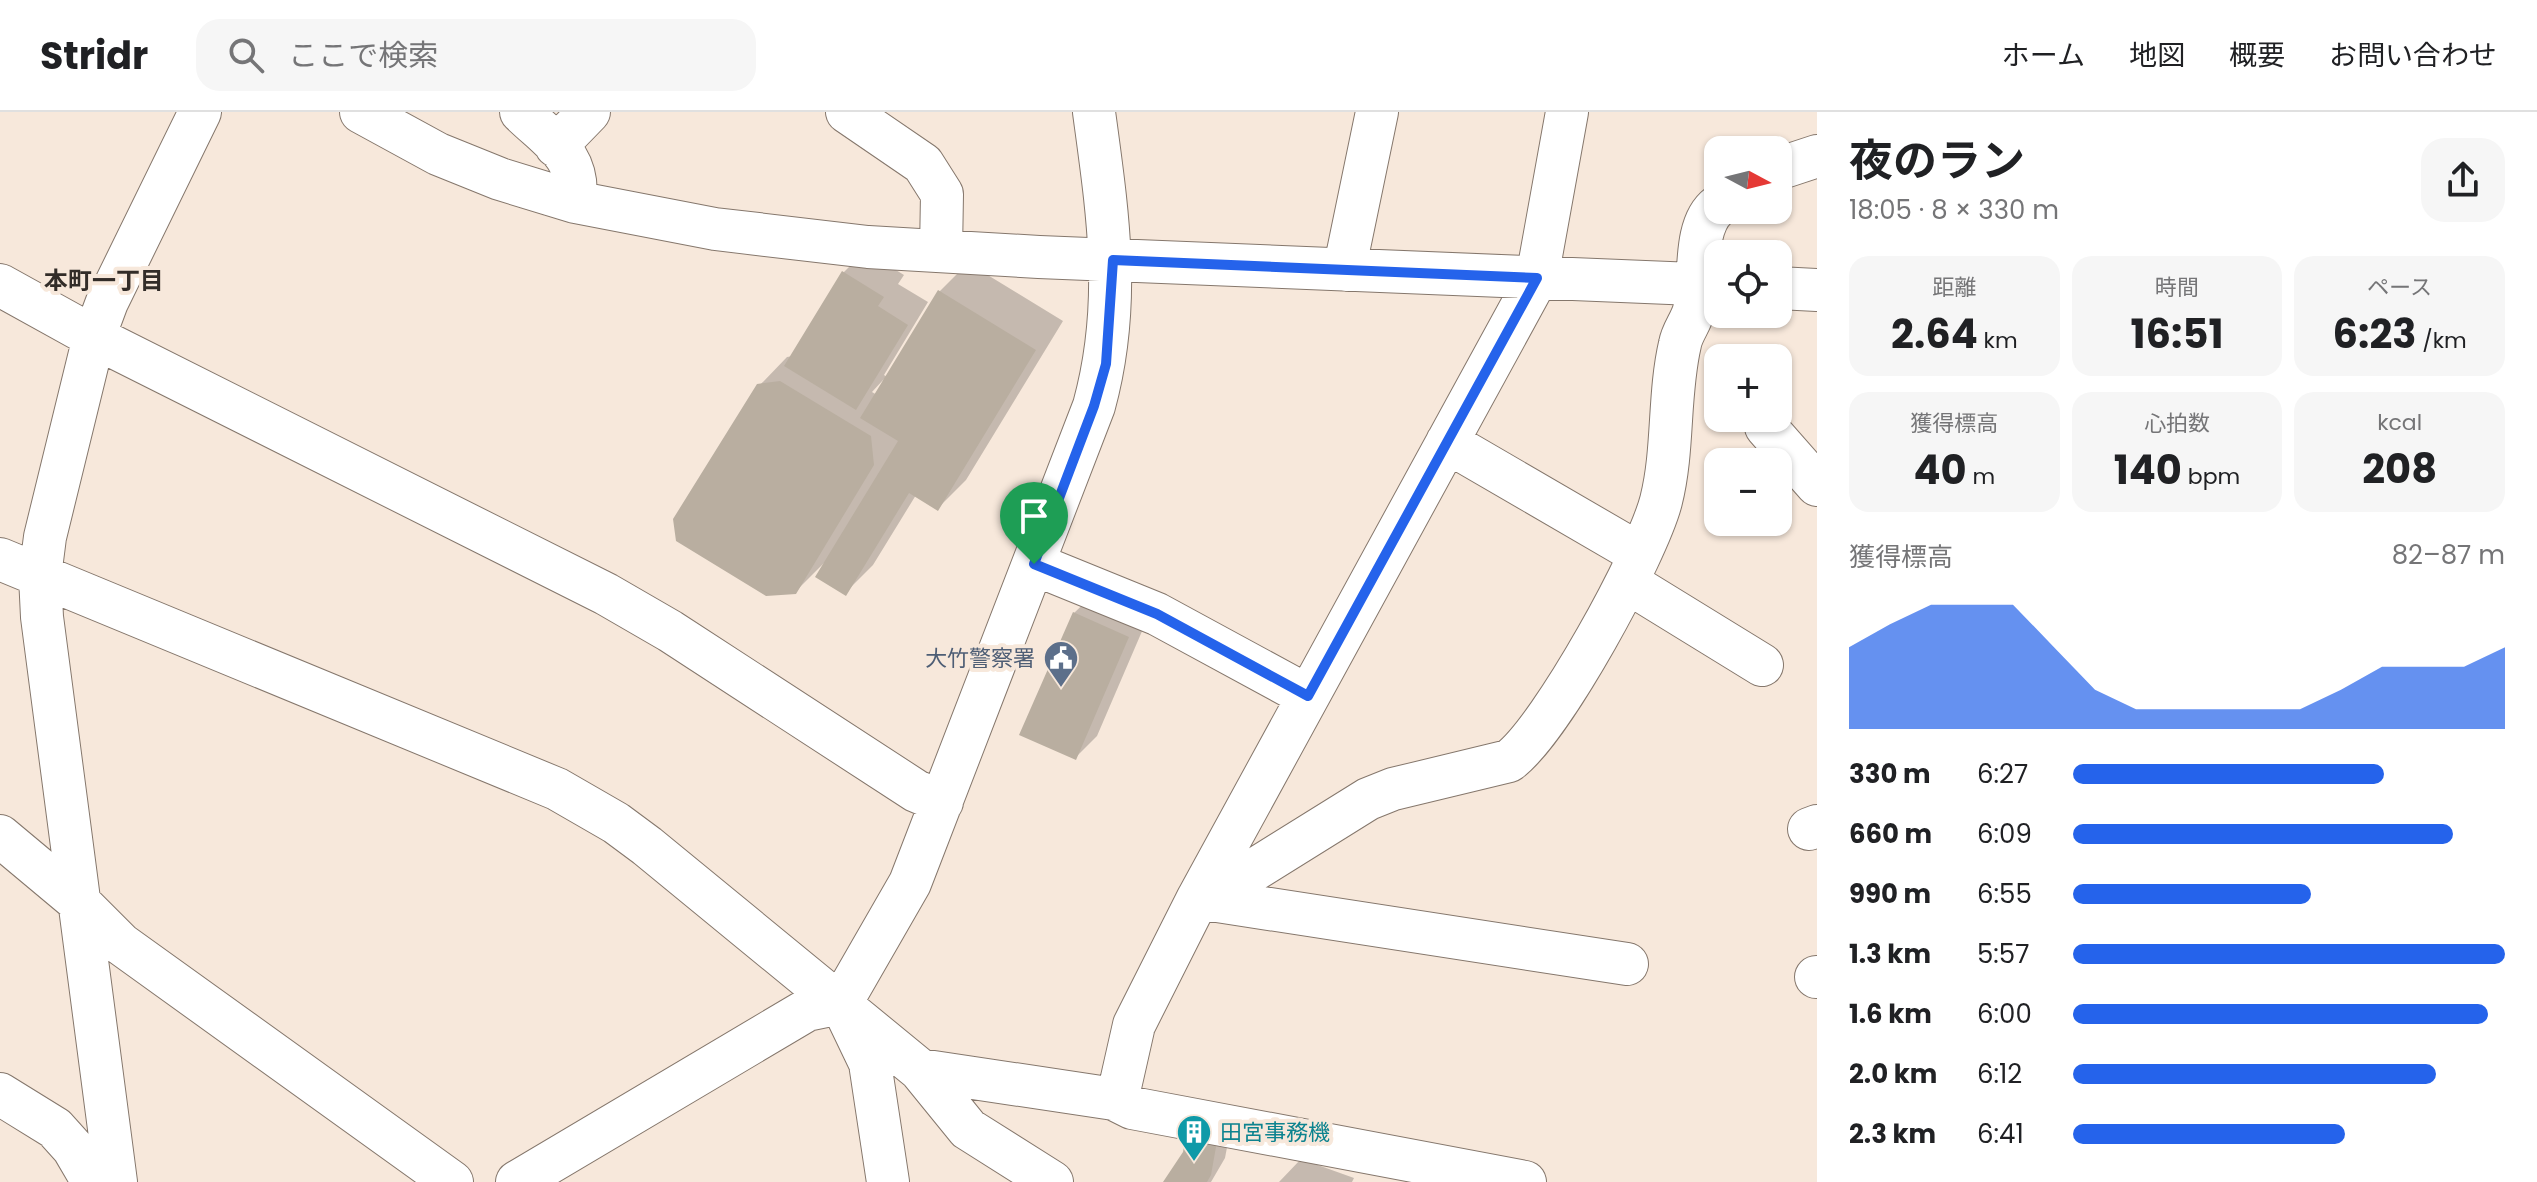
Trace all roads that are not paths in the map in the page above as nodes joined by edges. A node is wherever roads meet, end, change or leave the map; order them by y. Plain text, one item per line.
1 (200, 112) edge
2 (361, 112) edge
3 (521, 112) edge
4 (589, 112) edge
5 (847, 112) edge
6 (1094, 112) edge
7 (1377, 112) edge
8 (1567, 112) edge
9 (556, 146) junction
10 (1817, 156) edge
11 (1792, 164) edge
12 (575, 202) junction
13 (1708, 224) edge
14 (941, 251) junction
15 (1113, 260) junction
16 (1704, 267) edge
17 (1347, 270) junction
18 (1537, 278) junction
19 (0, 285) edge
20 (1704, 285) edge
21 (1792, 289) edge
22 (1817, 290) edge
23 (1704, 291) edge
24 (94, 337) junction
25 (1770, 432) edge
26 (1447, 442) junction
27 (1817, 485) edge
28 (0, 559) edge
29 (1034, 564) junction
30 (1633, 567) junction
31 (40, 576) junction
32 (1762, 665) dead end
33 (1308, 696) junction
34 (942, 802) junction
35 (0, 836) edge
36 (1198, 898) junction
37 (79, 902) junction
38 (1627, 964) dead end
39 (841, 1003) junction
40 (920, 1070) junction
41 (0, 1094) edge
42 (1114, 1099) junction
43 (525, 1180) edge
44 (116, 1182) edge
45 (452, 1182) edge
46 (888, 1182) edge
47 (1052, 1182) edge
48 (1525, 1182) edge

1 - 24 street
2 - 12 street
3 - 9 street
4 - 9 street
5 - 14 street
6 - 15 street
7 - 17 street
8 - 18 street
9 - 12 street
10 - 11 street
12 - 14 street
13 - 16 street
14 - 15 street
15 - 17 street
15 - 29 street
17 - 18 street
18 - 20 street
18 - 26 street
19 - 24 street
21 - 22 street
23 - 30 street
24 - 31 street
24 - 34 street
25 - 27 street
26 - 30 street
26 - 33 street
28 - 31 street
29 - 33 street
29 - 34 street
30 - 32 street
30 - 36 street
31 - 37 street
31 - 39 street
33 - 36 street
34 - 39 street
35 - 37 street
36 - 38 street
36 - 42 street
37 - 44 street
37 - 45 street
39 - 40 street
39 - 43 street
39 - 46 street
40 - 42 street
40 - 47 street
41 - 44 street
42 - 48 street

